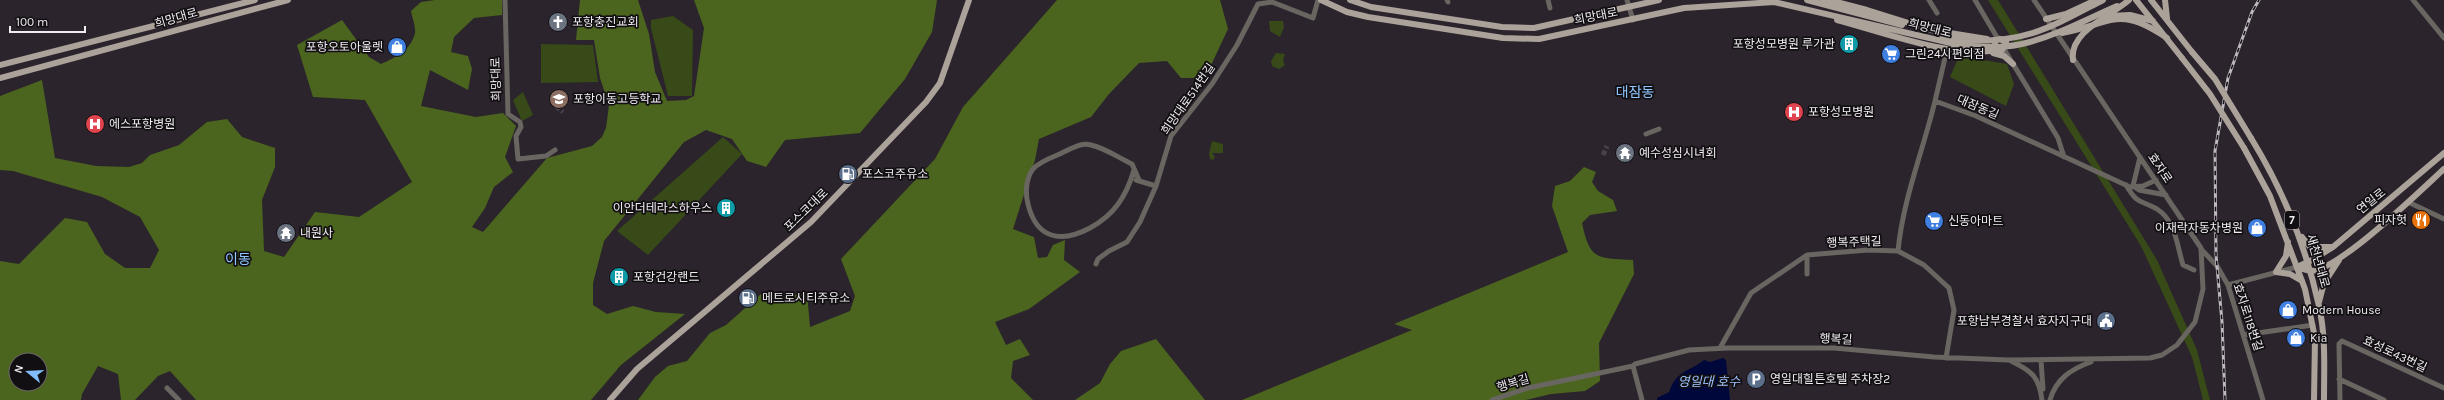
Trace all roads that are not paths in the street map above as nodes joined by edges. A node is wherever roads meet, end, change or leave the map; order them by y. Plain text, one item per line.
1 (254, 0) edge
2 (288, 0) edge
3 (505, 0) edge
4 (969, 0) edge
5 (1318, 0) edge
6 (1321, 0) edge
7 (1350, 0) edge
8 (1548, 0) edge
9 (1627, 0) edge
10 (1659, 0) edge
11 (1807, 0) edge
12 (1929, 0) edge
13 (1975, 0) edge
14 (2034, 0) edge
15 (2096, 0) edge
16 (2103, 0) edge
17 (2129, 0) edge
18 (2136, 0) edge
19 (2151, 0) edge
20 (2165, 0) edge
21 (2413, 0) edge
22 (2090, 2) edge
23 (1821, 3) junction
24 (1629, 7) junction
25 (1550, 8) dead end
26 (1818, 11) junction
27 (1937, 13) dead end
28 (2108, 16) junction
29 (2046, 19) junction
30 (1633, 20) junction
31 (2167, 20) junction
32 (2155, 22) junction
33 (2052, 33) junction
34 (2167, 38) junction
35 (2444, 38) edge
36 (1997, 40) junction
37 (1968, 44) junction
38 (1944, 48) junction
39 (2004, 48) junction
40 (1954, 50) junction
41 (1996, 50) junction
42 (1986, 52) junction
43 (1945, 58) junction
44 (2073, 60) junction
45 (2013, 64) junction
46 (0, 65) edge
47 (0, 78) edge
48 (1935, 101) junction
49 (1658, 129) dead end
50 (1646, 134) dead end
51 (555, 150) dead end
52 (2444, 153) edge
53 (2064, 157) junction
54 (2140, 157) junction
55 (2444, 169) edge
56 (1134, 170) junction
57 (1138, 180) junction
58 (2156, 180) junction
59 (1131, 181) junction
60 (2126, 185) junction
61 (1156, 186) junction
62 (2133, 186) junction
63 (2166, 195) junction
64 (2408, 202) junction
65 (2444, 219) edge
66 (2298, 233) junction
67 (2288, 242) junction
68 (2334, 247) junction
69 (2201, 248) junction
70 (1898, 252) junction
71 (1807, 255) junction
72 (2340, 259) junction
73 (2309, 262) junction
74 (1096, 264) dead end
75 (2297, 267) junction
76 (2194, 270) dead end
77 (2311, 271) junction
78 (2276, 272) junction
79 (1807, 274) dead end
80 (2302, 281) junction
81 (2228, 285) junction
82 (2319, 306) junction
83 (2312, 325) junction
84 (2244, 335) junction
85 (1720, 348) junction
86 (1946, 358) junction
87 (2008, 360) junction
88 (2041, 360) junction
89 (2094, 361) junction
90 (1633, 366) junction
91 (2339, 379) junction
92 (167, 388) dead end
93 (2444, 388) edge
94 (179, 400) edge
95 (610, 400) edge
96 (1492, 400) edge
97 (1642, 400) edge
98 (2043, 400) edge
99 (2050, 400) edge
100 (2263, 400) edge
101 (2314, 400) edge
102 (2324, 400) edge
103 (2340, 400) edge
104 (2384, 400) edge

1 - 46 main road, 희망대로
2 - 47 main road, 희망대로
3 - 51 street, 희망대로
4 - 95 main road, 포스코대로
5 - 61 street, 희망대로514번길
6 - 30 main road, 희망대로
7 - 24 main road, 희망대로
8 - 25 street
9 - 24 street
10 - 24 main road, 희망대로
11 - 23 main road, 희망대로
12 - 27 street
13 - 36 street
14 - 29 street
15 - 22 main road
16 - 37 main road, 희망대로, bridge
17 - 28 main road
17 - 33 main road, 희망대로, bridge
18 - 32 main road, 7
19 - 31 main road, 7
20 - 31 main road
21 - 35 street
22 - 29 main road
23 - 36 main road
23 - 37 main road, 희망대로
24 - 30 street
26 - 30 main road, 희망대로
26 - 37 main road, 희망대로
26 - 38 main road
28 - 32 main road
28 - 44 main road
29 - 33 street
31 - 66 main road, 새천년대로 / 7, bridge
32 - 34 main road, 7
33 - 34 main road, bridge
33 - 37 main road, 희망대로, bridge
33 - 44 street, 효자로
34 - 67 main road, 새천년대로 / 7, bridge
36 - 39 main road
36 - 41 main road
38 - 40 main road
38 - 43 street
39 - 41 main road
39 - 45 street
40 - 42 main road
40 - 43 street
41 - 42 main road
42 - 45 main road
43 - 48 street
44 - 54 street, 효자로
45 - 53 street
48 - 53 street, 대잠동길
48 - 70 street
49 - 50 street
52 - 68 main road, 연일로
53 - 60 street, 대잠동길
54 - 58 street, 효자로
54 - 62 street
55 - 64 main road, 연일로
56 - 57 street
56 - 59 street
56 - 59 street
57 - 59 street
57 - 61 street
58 - 62 street, 대잠동길
58 - 63 street, 효자로
60 - 62 street, 대잠동길
60 - 76 street
61 - 74 street, 희망대로514번길
62 - 63 street
63 - 69 street, 효자로
64 - 65 street
64 - 72 main road, 연일로
66 - 68 main road
66 - 73 main road, 새천년대로 / 7
67 - 75 main road, 새천년대로 / 7
67 - 78 main road
68 - 73 main road, 연일로
69 - 81 street, 효자로118번길
69 - 89 street
70 - 71 street, 행복주택길
70 - 86 street, 행복주택길
71 - 79 street
71 - 85 street, 행복주택길
72 - 77 main road, 연일로
72 - 82 main road
73 - 75 main road, 연일로
73 - 77 main road, 새천년대로 / 7
75 - 77 main road
75 - 78 street
75 - 80 main road, 새천년대로 / 7
77 - 82 main road, 새천년대로 / 7
78 - 80 main road
78 - 81 street
80 - 83 main road, 새천년대로 / 7
81 - 84 street, 효자로118번길
82 - 102 main road, 새천년대로 / 7
83 - 84 street
83 - 101 main road, 새천년대로 / 7
84 - 100 street, 효자로118번길
85 - 86 street, 행복길
85 - 90 street, 행복길
86 - 87 street, 행복길
87 - 88 street, 행복길
87 - 98 street
88 - 89 street
88 - 98 street
89 - 99 street
90 - 96 street, 행복길
90 - 97 street
91 - 93 street, 효성로43번길
91 - 103 street
91 - 104 street
92 - 94 street

